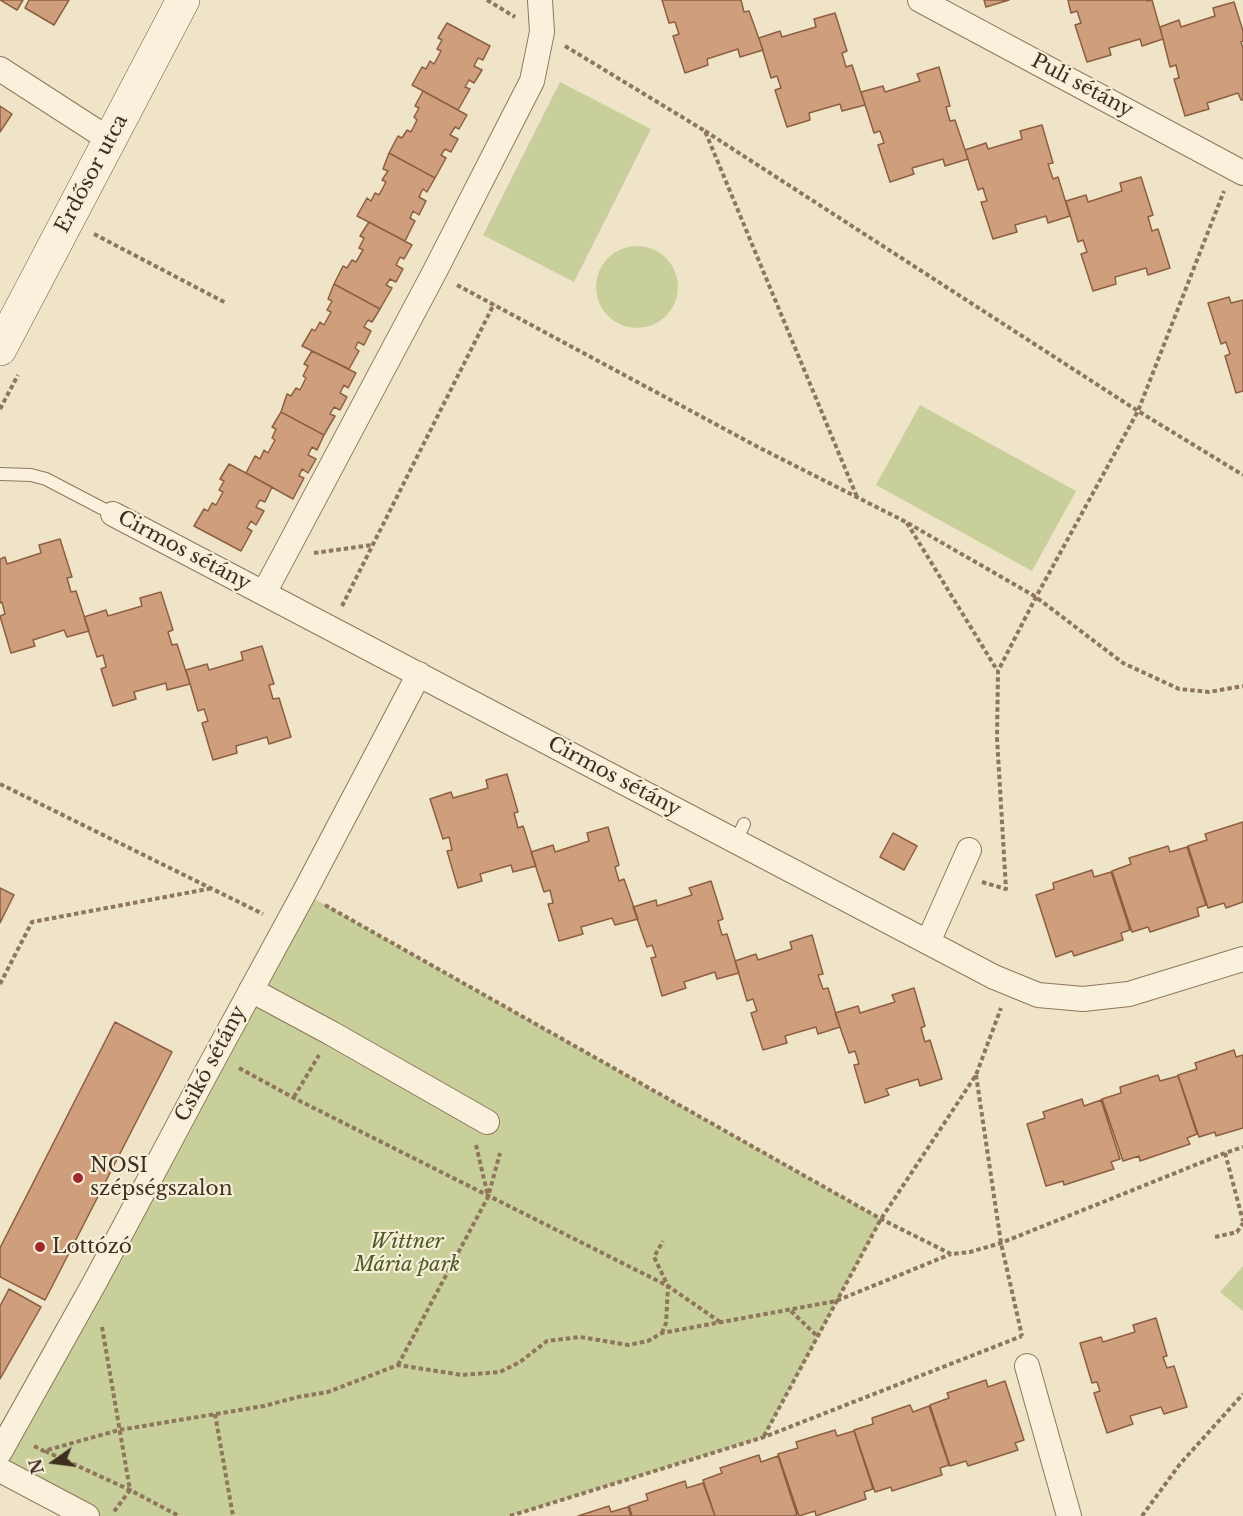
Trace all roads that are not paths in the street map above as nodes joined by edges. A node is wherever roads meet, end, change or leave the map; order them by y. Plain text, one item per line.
1 (183, 0) edge
2 (540, 0) edge
3 (920, 0) edge
4 (0, 69) edge
5 (110, 140) junction
6 (1238, 170) edge
7 (0, 349) edge
8 (0, 474) edge
9 (113, 514) joint
10 (264, 593) junction
11 (419, 674) junction
12 (969, 849) dead end
13 (928, 942) junction
14 (1243, 959) edge
15 (251, 990) junction
16 (487, 1122) road end
17 (1027, 1366) road end
18 (5, 1443) edge
19 (0, 1470) edge
20 (87, 1516) edge
21 (1069, 1516) edge

1 - 5 street, Erdősor utca
2 - 10 street
3 - 6 street, Puli sétány
4 - 5 street
5 - 7 street, Erdősor utca
8 - 9 lane, Cirmos sétány
9 - 10 street, Cirmos sétány
10 - 11 street, Cirmos sétány
11 - 13 street, Cirmos sétány
11 - 15 street, Csikó sétány
12 - 13 street
13 - 14 street, Cirmos sétány
15 - 16 street
15 - 18 street, Csikó sétány
17 - 21 street
19 - 20 street

